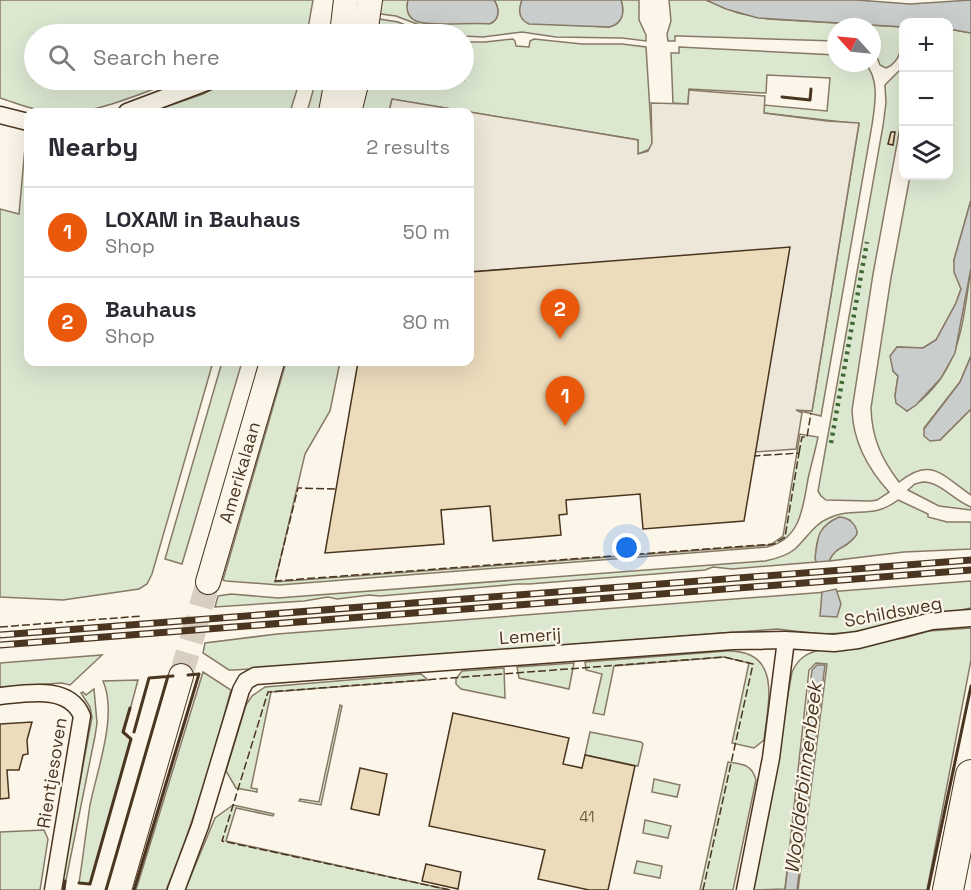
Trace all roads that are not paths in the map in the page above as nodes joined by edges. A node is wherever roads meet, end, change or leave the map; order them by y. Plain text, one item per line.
1 (346, 0) edge
2 (370, 0) edge
3 (343, 24) edge
4 (366, 24) edge
5 (186, 90) edge
6 (335, 90) edge
7 (354, 90) edge
8 (138, 108) edge
9 (333, 108) edge
10 (350, 108) edge
11 (0, 115) edge
12 (24, 121) edge
13 (271, 366) edge
14 (208, 582) tunnel mouth
15 (971, 618) edge
16 (786, 640) junction
17 (181, 676) tunnel mouth
18 (0, 696) edge
19 (971, 775) edge
20 (53, 890) edge
21 (119, 890) edge
22 (176, 890) edge
23 (745, 890) edge
24 (948, 890) edge

1 - 3 main road
2 - 4 main road
5 - 8 street
6 - 9 main road
7 - 10 main road
11 - 12 street
13 - 14 main road, Amerikalaan
15 - 16 street, Schildsweg
16 - 22 street, Lemerij
16 - 23 street
17 - 21 main road
18 - 20 street, Rientjesoven
19 - 24 highway

